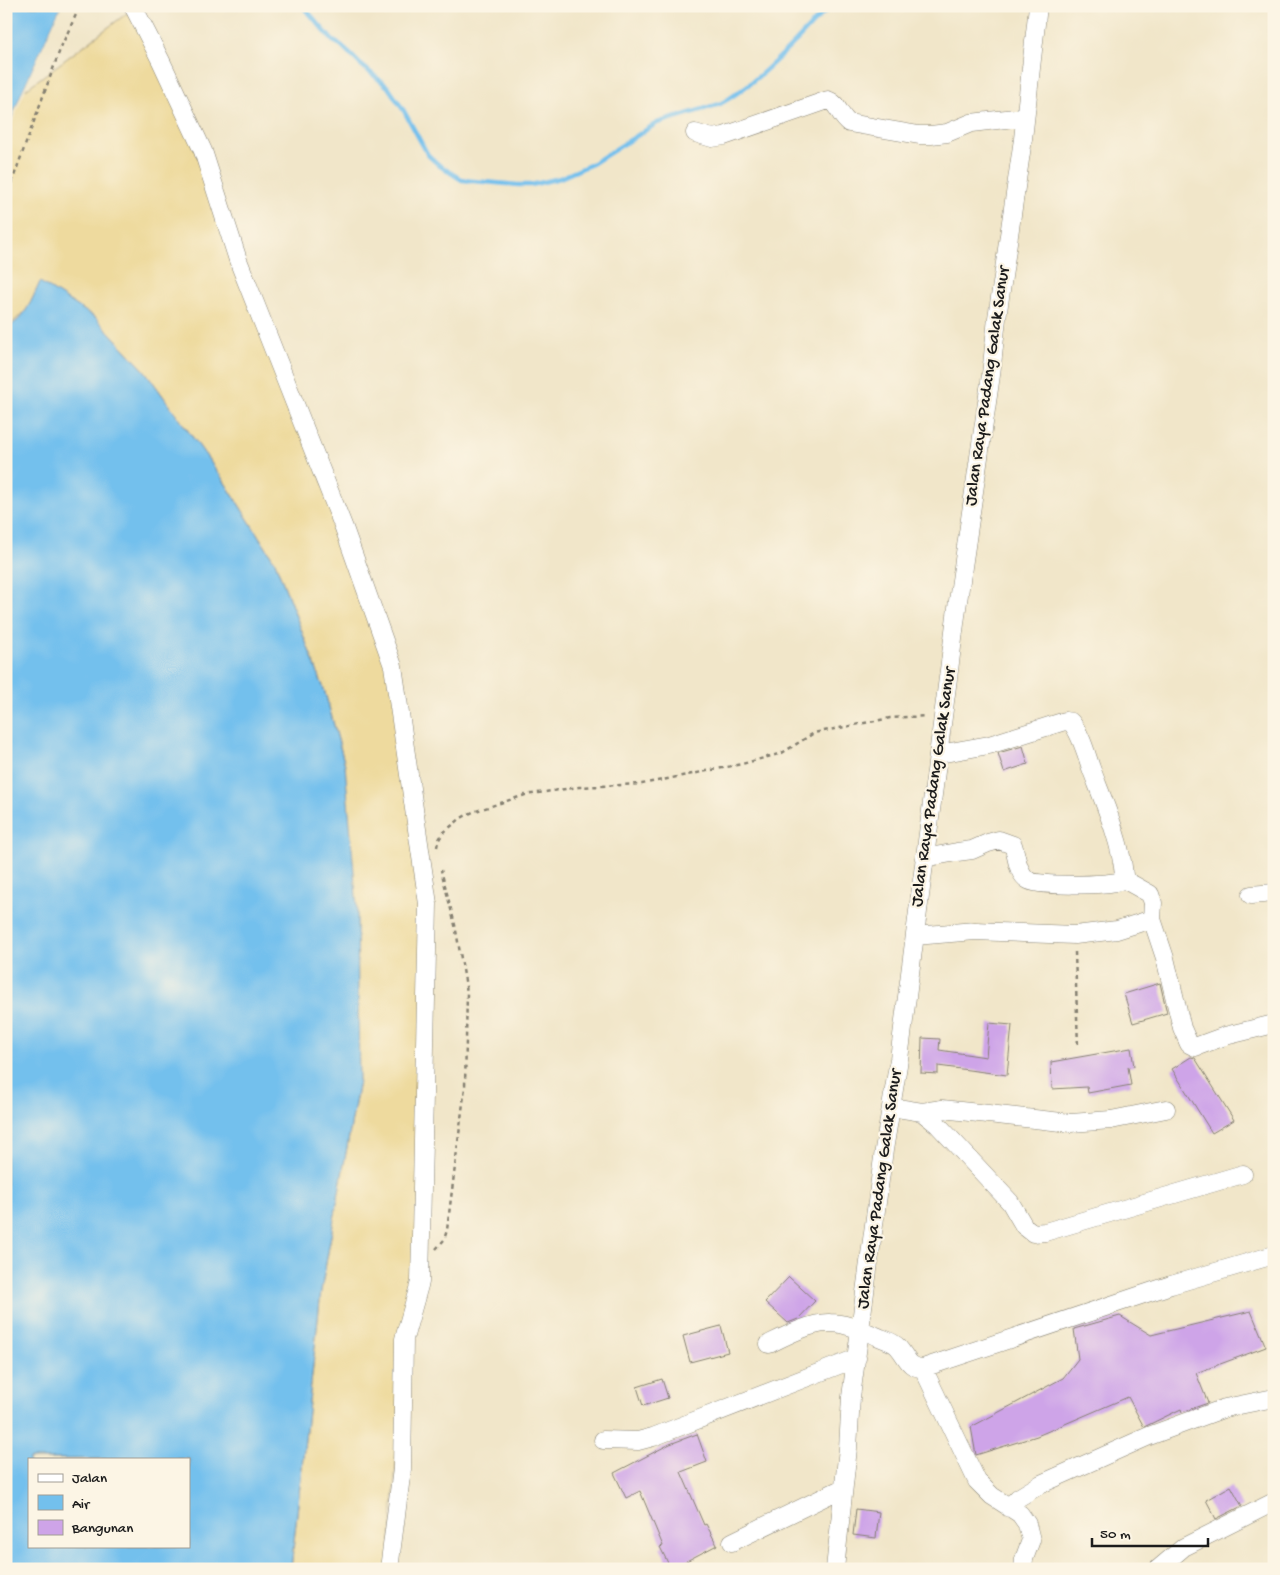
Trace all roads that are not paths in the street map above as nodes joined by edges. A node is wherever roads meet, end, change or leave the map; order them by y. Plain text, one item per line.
1 (1038, 6) edge
2 (134, 7) edge
3 (1024, 117) junction
4 (695, 134) dead end
5 (939, 754) junction
6 (924, 858) junction
7 (1123, 879) junction
8 (1274, 893) edge
9 (1252, 895) dead end
10 (1152, 919) junction
11 (915, 936) junction
12 (1274, 1024) edge
13 (891, 1107) junction
14 (1166, 1109) dead end
15 (922, 1112) junction
16 (1243, 1174) dead end
17 (1274, 1255) edge
18 (860, 1329) junction
19 (769, 1344) dead end
20 (857, 1358) junction
21 (923, 1368) junction
22 (1274, 1398) edge
23 (603, 1440) dead end
24 (843, 1488) junction
25 (1274, 1502) edge
26 (1009, 1508) junction
27 (732, 1542) dead end
28 (389, 1569) edge
29 (835, 1569) edge
30 (1023, 1569) edge
31 (1158, 1569) edge

1 - 3 street, Jalan Raya Padang Galak Sanur
2 - 28 street
3 - 4 street
3 - 5 street, Jalan Raya Padang Galak Sanur
5 - 6 street, Jalan Raya Padang Galak Sanur
5 - 7 street
6 - 7 street
6 - 11 street, Jalan Raya Padang Galak Sanur
7 - 10 street
8 - 9 street
10 - 11 street
10 - 12 street
11 - 13 street, Jalan Raya Padang Galak Sanur
13 - 15 street
13 - 18 street, Jalan Raya Padang Galak Sanur
14 - 15 street
15 - 16 street
17 - 21 street
18 - 19 street
18 - 20 street, Jalan Raya Padang Galak Sanur
18 - 21 street
20 - 23 street
20 - 24 street, Jalan Raya Padang Galak Sanur
21 - 26 street
22 - 26 street
24 - 27 street
24 - 29 street, Jalan Raya Padang Galak Sanur
25 - 31 street
26 - 30 street

